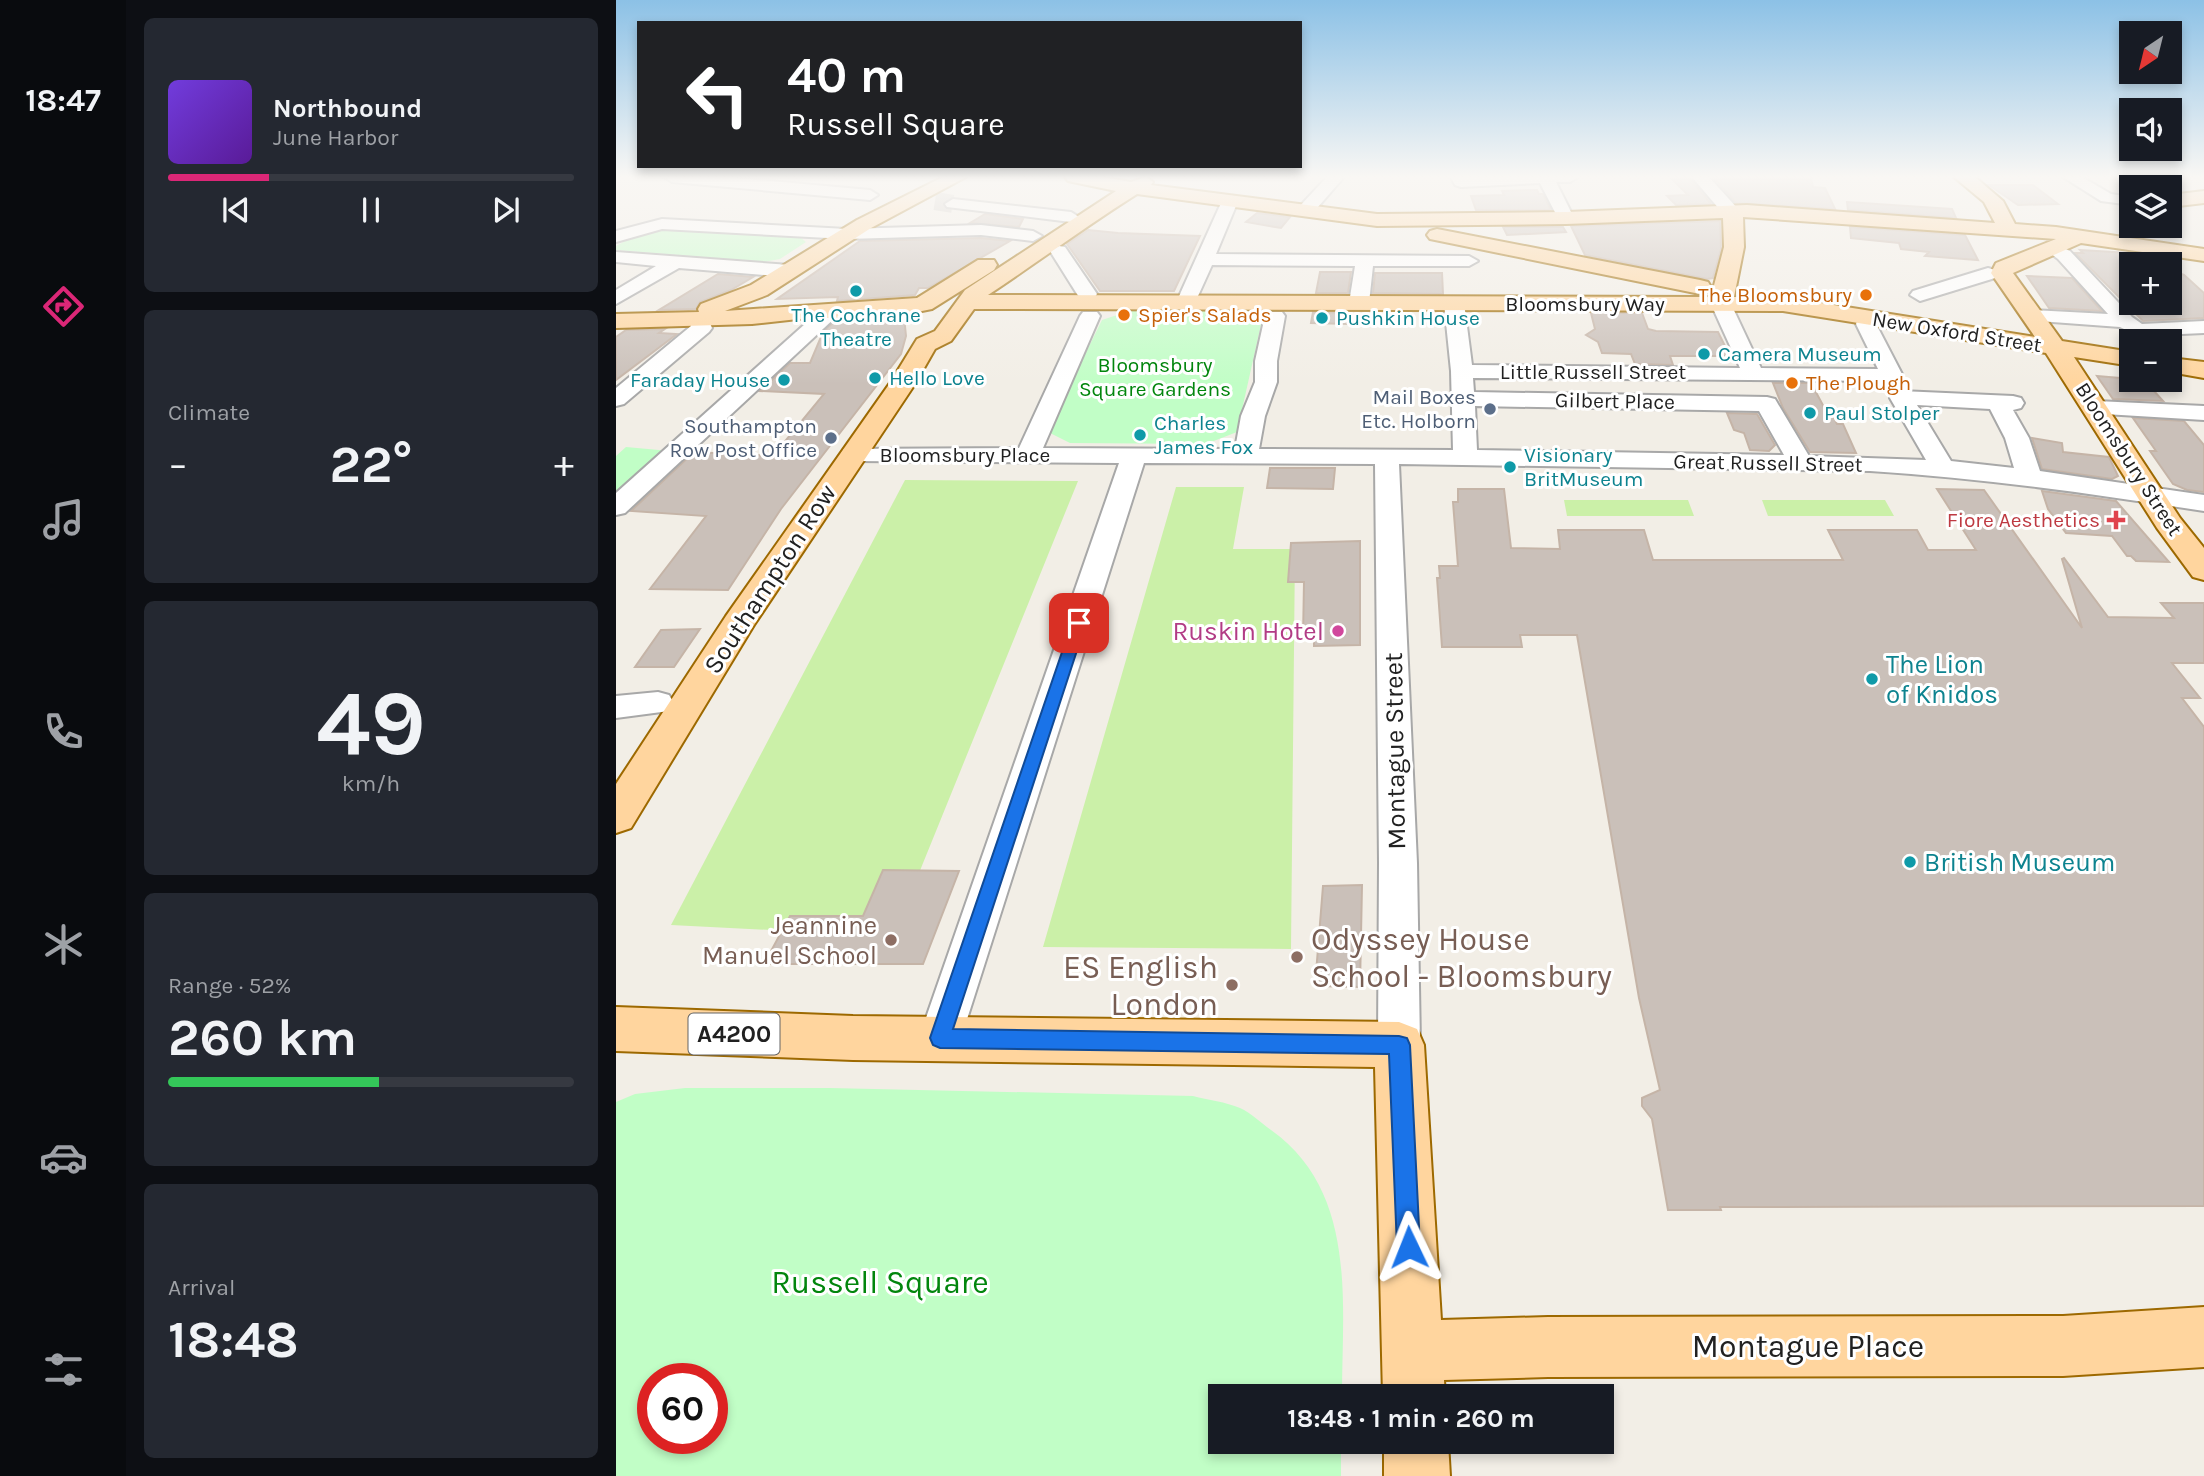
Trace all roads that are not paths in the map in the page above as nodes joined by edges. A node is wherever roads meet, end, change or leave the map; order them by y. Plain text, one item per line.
1 (829, 246) edge
2 (1017, 246) edge
3 (1049, 246) edge
4 (1209, 246) edge
5 (1448, 246) edge
6 (1732, 246) edge
7 (2055, 246) edge
8 (2143, 246) edge
9 (2051, 247) junction
10 (1059, 251) dead end
11 (2204, 255) edge
12 (616, 257) edge
13 (1203, 259) junction
14 (1365, 259) junction
15 (677, 261) junction
16 (790, 271) junction
17 (1988, 274) dead end
18 (1467, 279) junction
19 (759, 290) junction
20 (1920, 295) dead end
21 (616, 298) edge
22 (1722, 298) junction
23 (965, 302) junction
24 (1186, 303) junction
25 (1359, 303) junction
26 (924, 304) junction
27 (1090, 304) junction
28 (1783, 304) joint
29 (787, 310) junction
30 (831, 311) junction
31 (1275, 316) dead end
32 (691, 317) junction
33 (1867, 317) junction
34 (616, 321) edge
35 (2132, 326) junction
36 (2204, 327) edge
37 (2043, 332) junction
38 (927, 343) junction
39 (2119, 355) edge
40 (2182, 368) edge
41 (1462, 371) junction
42 (2202, 372) edge
43 (1753, 373) junction
44 (616, 399) edge
45 (1463, 399) junction
46 (2096, 408) junction
47 (2204, 413) edge
48 (853, 454) junction
49 (1027, 456) junction
50 (1134, 456) junction
51 (1245, 456) junction
52 (1387, 457) junction
53 (1465, 457) junction
54 (1804, 464) junction
55 (1942, 468) junction
56 (2029, 477) junction
57 (2151, 495) junction
58 (2204, 502) edge
59 (616, 507) edge
60 (2204, 570) edge
61 (659, 703) dead end
62 (616, 707) edge
63 (616, 817) edge
64 (616, 1030) edge
65 (940, 1038) junction
66 (1399, 1045) junction
67 (2204, 1337) edge
68 (1413, 1374) edge
69 (1416, 1454) edge
70 (1417, 1476) edge

1 - 16 main road
2 - 26 main road
3 - 23 main road, Southampton Row
4 - 13 street
5 - 18 main road
6 - 22 main road
7 - 9 main road
8 - 11 main road
9 - 35 street
9 - 37 main road, Bloomsbury Street
10 - 27 street
12 - 15 street
13 - 14 street
13 - 24 street
14 - 18 street
14 - 25 street
15 - 16 street
15 - 21 street
16 - 19 main road
17 - 20 street
18 - 22 main road, Bloomsbury Way
18 - 22 main road
18 - 25 main road, Bloomsbury Way
18 - 41 street
19 - 29 main road
19 - 32 main road
22 - 28 main road, Bloomsbury Way
22 - 43 street
23 - 26 main road, Bloomsbury Way
23 - 27 main road, Bloomsbury Way
23 - 38 main road, Southampton Row
24 - 25 main road, Bloomsbury Way
24 - 27 main road, Bloomsbury Way
26 - 29 main road
26 - 30 main road
26 - 38 main road
27 - 49 street
28 - 33 main road, New Oxford Street
29 - 30 main road
29 - 32 main road
30 - 59 street
31 - 51 street
32 - 34 main road
32 - 44 street
33 - 37 main road, New Oxford Street
33 - 43 street, Little Russell Street
35 - 36 street
35 - 37 street
37 - 39 main road, New Oxford Street
37 - 46 main road, Bloomsbury Street
38 - 48 main road, Southampton Row
40 - 42 main road
41 - 43 street, Little Russell Street
41 - 45 street
45 - 53 street
45 - 54 street, Gilbert Place
46 - 47 street
46 - 57 main road, Bloomsbury Street
48 - 49 street, Bloomsbury Place
48 - 63 main road, Southampton Row
49 - 50 street, Bloomsbury Place
50 - 51 street, Great Russell Street
50 - 65 street
51 - 52 street, Great Russell Street
52 - 53 street, Great Russell Street
52 - 66 street, Montague Street
53 - 54 street, Great Russell Street
54 - 55 street, Great Russell Street
55 - 56 street, Great Russell Street
55 - 56 street
56 - 57 street, Great Russell Street
57 - 58 street, Great Russell Street
57 - 60 main road, Bloomsbury Street
61 - 62 street
64 - 65 main road, A4200
65 - 66 main road, A4200
66 - 68 main road
67 - 68 main road, Montague Place
69 - 70 main road

